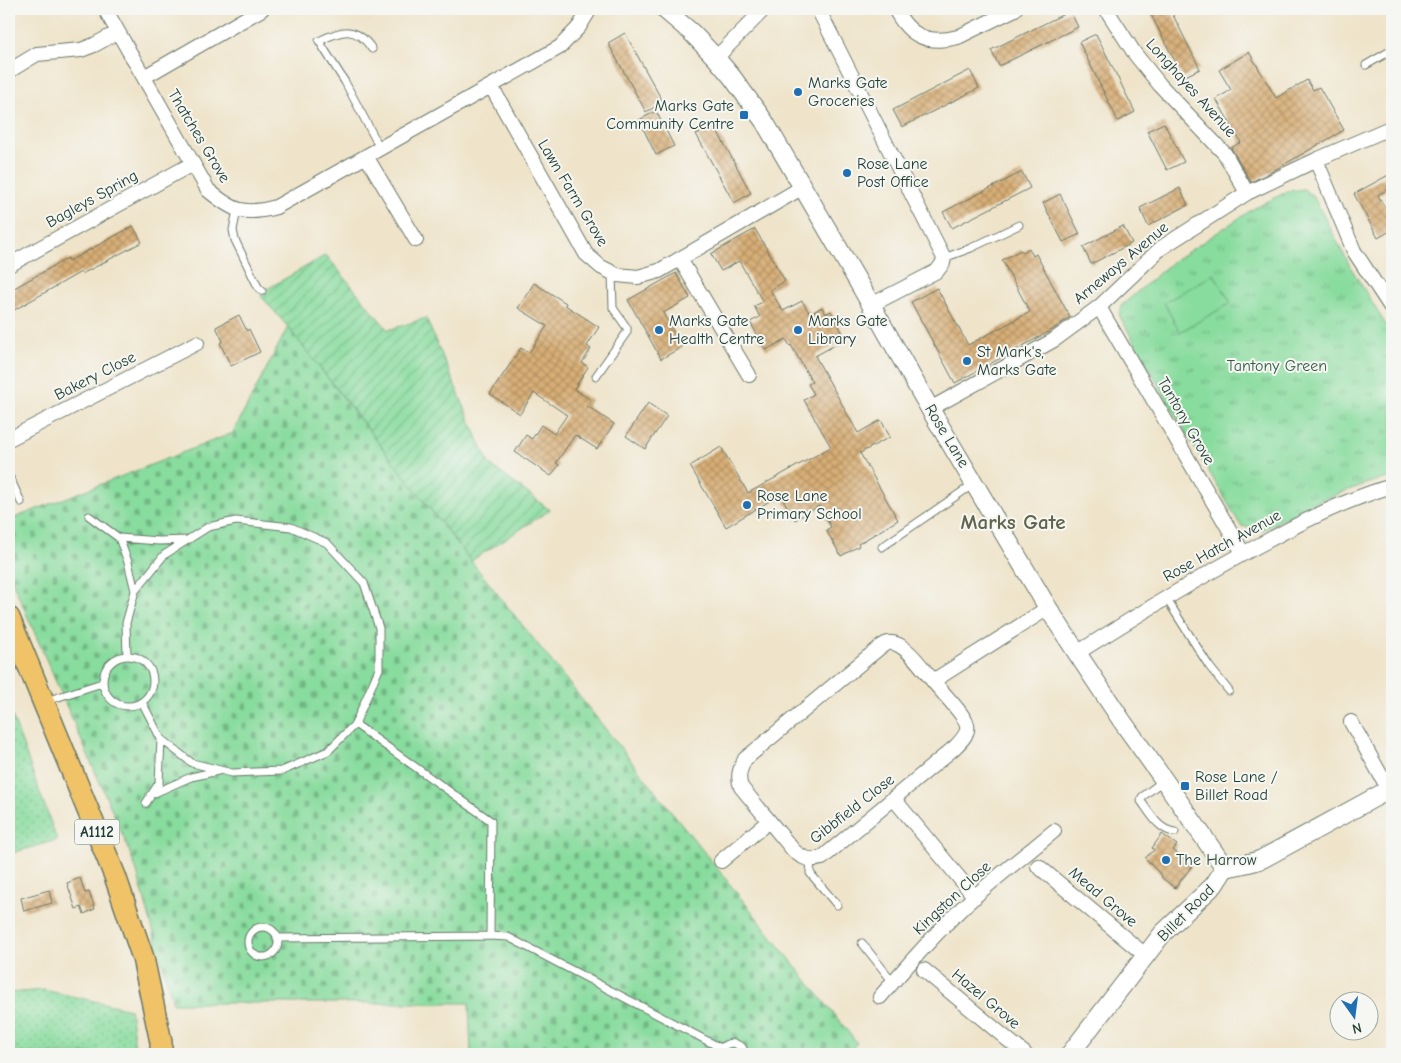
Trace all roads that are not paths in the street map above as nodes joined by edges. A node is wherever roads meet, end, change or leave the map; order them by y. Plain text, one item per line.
1 (105, 9) edge
2 (262, 9) edge
3 (590, 9) edge
4 (664, 9) edge
5 (764, 9) edge
6 (818, 9) edge
7 (895, 9) edge
8 (1015, 9) edge
9 (1106, 9) edge
10 (118, 32) junction
11 (372, 49) dead end
12 (1392, 50) edge
13 (716, 58) junction
14 (1366, 65) dead end
15 (9, 71) edge
16 (144, 77) junction
17 (491, 86) junction
18 (1392, 127) edge
19 (380, 148) junction
20 (366, 156) junction
21 (1316, 160) junction
22 (192, 164) junction
23 (803, 187) junction
24 (1247, 193) junction
25 (237, 210) junction
26 (1019, 225) dead end
27 (416, 240) dead end
28 (944, 258) junction
29 (680, 259) junction
30 (9, 265) edge
31 (612, 272) junction
32 (262, 291) dead end
33 (871, 305) junction
34 (1099, 307) junction
35 (1392, 309) edge
36 (197, 343) dead end
37 (749, 375) dead end
38 (596, 376) dead end
39 (930, 409) junction
40 (9, 439) edge
41 (9, 476) edge
42 (975, 483) junction
43 (1392, 486) edge
44 (21, 502) dead end
45 (89, 516) dead end
46 (119, 538) junction
47 (189, 540) junction
48 (882, 547) dead end
49 (1243, 553) junction
50 (135, 591) junction
51 (1166, 598) junction
52 (1048, 608) junction
53 (9, 618) edge
54 (1077, 653) junction
55 (127, 656) junction
56 (933, 681) junction
57 (102, 683) junction
58 (1229, 691) dead end
59 (43, 702) junction
60 (142, 702) junction
61 (1352, 722) dead end
62 (355, 724) junction
63 (161, 739) junction
64 (220, 770) junction
65 (1164, 780) junction
66 (1391, 789) edge
67 (150, 795) junction
68 (894, 799) junction
69 (146, 802) dead end
70 (769, 821) junction
71 (1054, 831) dead end
72 (1175, 832) dead end
73 (720, 861) dead end
74 (811, 861) junction
75 (1038, 866) dead end
76 (1225, 868) junction
77 (975, 896) junction
78 (837, 905) dead end
79 (490, 936) junction
80 (277, 938) junction
81 (862, 943) dead end
82 (1145, 955) junction
83 (924, 970) dead end
84 (893, 982) junction
85 (880, 997) dead end
86 (720, 1051) edge
87 (161, 1054) edge
88 (746, 1054) edge
89 (1025, 1054) edge
90 (1070, 1054) edge

1 - 10 street, Thatches Grove
2 - 16 street
3 - 17 street
4 - 13 street, Rose Lane
5 - 13 street
6 - 28 street
7 - 8 street
9 - 24 street, Longhayes Avenue
10 - 15 street
10 - 16 street, Thatches Grove
11 - 19 lane
12 - 14 lane
13 - 23 street, Rose Lane
16 - 22 street, Thatches Grove
17 - 19 street
17 - 31 street, Lawn Farm Grove
18 - 21 street, Arneways Avenue
19 - 20 street
20 - 25 street
20 - 27 street
21 - 24 street, Arneways Avenue
21 - 35 street
22 - 25 street, Thatches Grove
22 - 30 street, Bagleys Spring
23 - 29 street, Lawn Farm Grove
23 - 33 street, Rose Lane
24 - 34 street, Arneways Avenue
25 - 32 lane
26 - 28 lane
28 - 33 street
29 - 31 street, Lawn Farm Grove
29 - 37 street
31 - 38 lane
33 - 39 street, Rose Lane
34 - 39 street, Arneways Avenue
34 - 49 street, Tantony Grove
36 - 40 street, Bakery Close
39 - 42 street, Rose Lane
41 - 44 lane
42 - 48 lane
42 - 52 street, Rose Lane
43 - 49 street, Rose Hatch Avenue
45 - 46 lane
46 - 47 lane
46 - 50 lane
47 - 50 lane
47 - 62 lane
49 - 51 street, Rose Hatch Avenue
50 - 55 lane
51 - 54 street, Rose Hatch Avenue
51 - 58 lane
52 - 54 street, Rose Lane
52 - 56 street
53 - 59 main road, A1112
54 - 65 street, Rose Lane
55 - 57 lane
55 - 60 lane
56 - 68 street, Gibbfield Close
56 - 70 street, Gibbfield Close
57 - 59 lane
57 - 60 lane
59 - 87 main road, A1112
60 - 63 lane
61 - 66 street, Billet Road
62 - 64 lane
62 - 79 lane
63 - 64 lane
63 - 67 lane
64 - 67 lane
65 - 72 lane
65 - 76 street, Rose Lane
66 - 76 street, Billet Road
67 - 69 lane
68 - 74 street, Gibbfield Close
68 - 77 street
70 - 73 street
70 - 74 street, Gibbfield Close
71 - 77 street, Kingston Close
74 - 78 lane
75 - 82 street, Mead Grove
76 - 82 street, Billet Road
77 - 84 street, Kingston Close
79 - 80 lane
79 - 86 lane
80 - 80 lane
81 - 84 lane
82 - 90 street, Billet Road
83 - 89 street, Hazel Grove
84 - 85 street, Kingston Close
86 - 88 lane

